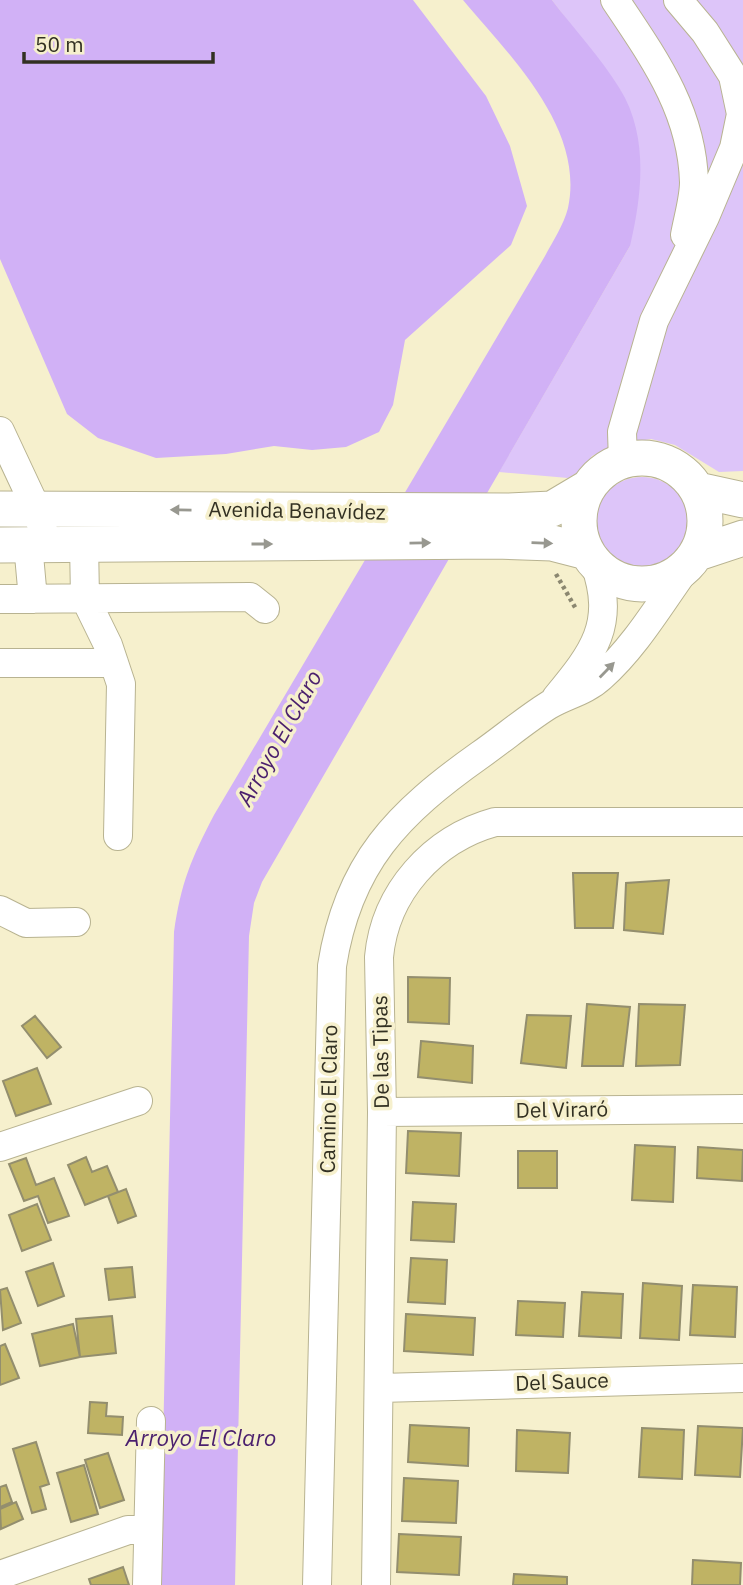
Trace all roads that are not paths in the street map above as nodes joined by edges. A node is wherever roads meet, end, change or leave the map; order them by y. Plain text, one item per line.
1 (615, 0) edge
2 (678, 0) edge
3 (742, 110) edge
4 (678, 273) junction
5 (1, 437) edge
6 (623, 460) junction
7 (589, 486) junction
8 (698, 490) junction
9 (743, 500) edge
10 (36, 508) junction
11 (0, 509) edge
12 (502, 526) junction
13 (743, 538) edge
14 (84, 543) junction
15 (25, 544) edge
16 (591, 558) junction
17 (692, 560) junction
18 (85, 598) junction
19 (0, 599) edge
20 (33, 599) junction
21 (265, 609) dead end
22 (0, 663) edge
23 (114, 663) junction
24 (550, 705) junction
25 (743, 822) edge
26 (118, 836) dead end
27 (0, 910) edge
28 (76, 922) dead end
29 (138, 1101) dead end
30 (743, 1108) edge
31 (382, 1112) junction
32 (0, 1147) edge
33 (743, 1378) edge
34 (380, 1388) junction
35 (151, 1420) dead end
36 (148, 1530) junction
37 (0, 1575) edge
38 (147, 1585) edge
39 (317, 1585) edge
40 (376, 1585) edge

1 - 4 street
2 - 3 street
3 - 4 street
4 - 6 street
5 - 10 street
6 - 7 main road
6 - 8 main road
7 - 12 main road, Avenida Benavídez
7 - 16 main road
8 - 9 main road
8 - 17 main road
10 - 11 main road, Avenida Benavídez
12 -> 10 main road, Avenida Benavídez
10 - 15 street
14 -> 12 main road, Avenida Benavídez
12 -> 16 main road, Avenida Benavídez
13 - 17 main road
14 - 15 main road, Avenida Benavídez
14 - 18 street
15 - 20 street
16 - 17 main road
16 - 24 street, Camino El Claro
24 -> 17 street, Camino El Claro
18 - 20 street
18 - 21 street
18 - 23 street
19 - 20 street
22 - 23 street
23 - 26 street
24 - 39 street, Camino El Claro
25 - 31 street, De las Tipas
27 - 28 street
29 - 32 street
30 - 31 street, Del Viraró
31 - 34 street, De las Tipas
33 - 34 street, Del Sauce
34 - 40 street, De las Tipas
35 - 36 street
36 - 37 street
36 - 38 street

